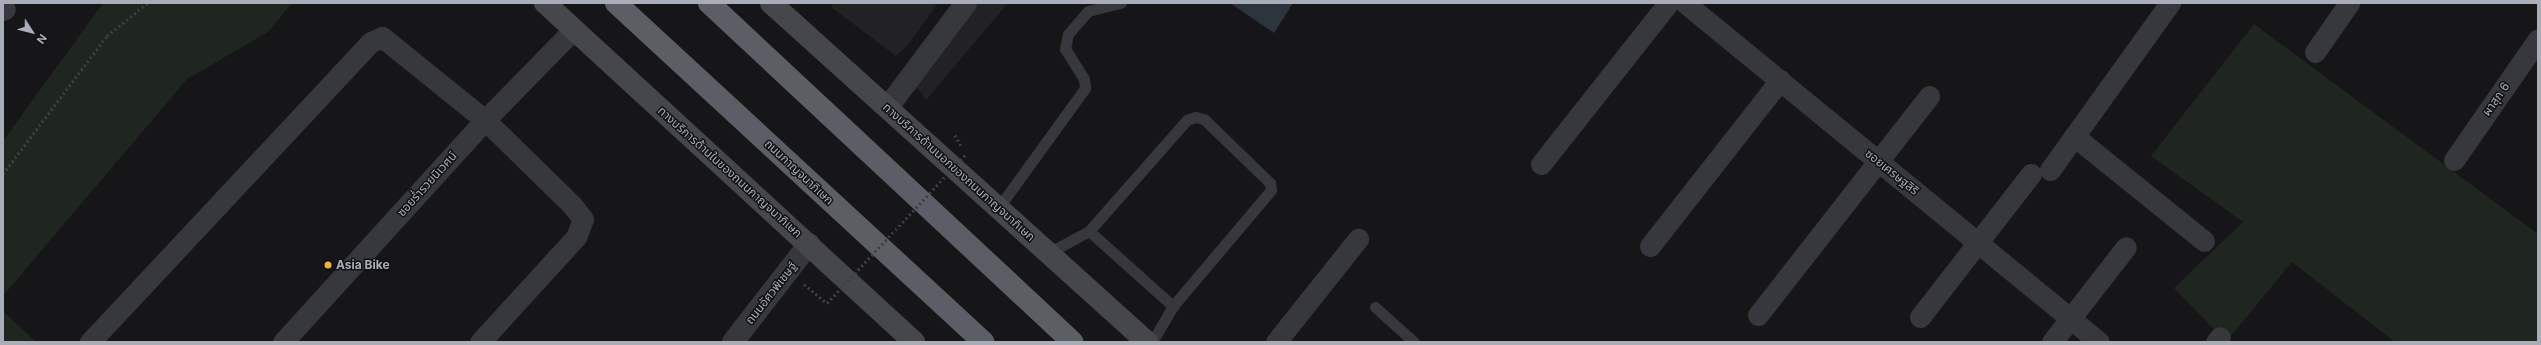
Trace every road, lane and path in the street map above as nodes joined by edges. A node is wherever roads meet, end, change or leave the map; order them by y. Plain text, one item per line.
1 (147, 3) edge
2 (545, 3) edge
3 (709, 3) edge
4 (771, 3) edge
5 (1121, 3) edge
6 (1668, 3) edge
7 (1685, 3) edge
8 (2170, 3) edge
9 (2349, 3) edge
10 (964, 4) edge
11 (617, 5) edge
12 (574, 29) junction
13 (2538, 39) edge
14 (2315, 52) dead end
15 (1780, 80) junction
16 (1928, 96) dead end
17 (888, 107) junction
18 (485, 120) junction
19 (2074, 136) junction
20 (966, 154) dead end
21 (2454, 160) dead end
22 (1879, 161) junction
23 (1541, 164) dead end
24 (3, 174) edge
25 (999, 207) junction
26 (1089, 231) junction
27 (1358, 239) dead end
28 (2204, 241) dead end
29 (1979, 242) junction
30 (810, 244) junction
31 (1650, 246) dead end
32 (2126, 247) dead end
33 (1048, 253) junction
34 (802, 282) dead end
35 (1173, 306) junction
36 (1375, 307) dead end
37 (1758, 315) dead end
38 (1920, 317) dead end
39 (2071, 318) junction
40 (1410, 341) edge
41 (90, 342) edge
42 (283, 342) edge
43 (480, 342) edge
44 (732, 342) edge
45 (914, 342) edge
46 (983, 342) edge
47 (1072, 342) edge
48 (1147, 342) edge
49 (1152, 342) edge
50 (1276, 342) edge
51 (2052, 342) edge
52 (2099, 342) edge

1 - 24 path
2 - 12 main road, ทางบริการด้านในของถนนกาญจนาภิเษก
3 - 47 highway
4 - 17 main road, ทางบริการด้านนอกของถนนกาญจนาภิเษก
5 - 25 lane
6 - 23 street
7 - 15 street, ซอยเศรษฐสิริ
8 - 19 street
9 - 14 street
10 - 17 street
11 - 46 highway, ถนนกาญจนาภิเษก
12 - 18 street, ซอยร่ำรวยนิเวศน์
12 - 30 main road, ทางบริการด้านในของถนนกาญจนาภิเษก
13 - 21 street, ผาสุก 6
15 - 22 street, ซอยเศรษฐสิริ
15 - 31 street
16 - 22 street
17 - 25 main road, ทางบริการด้านนอกของถนนกาญจนาภิเษก
18 - 41 street
18 - 42 street, ซอยร่ำรวยนิเวศน์
18 - 43 street
19 - 28 street
19 - 29 street
20 - 34 path, bridge
22 - 29 street, ซอยเศรษฐสิริ
22 - 37 street
25 - 33 main road, ทางบริการด้านนอกของถนนกาญจนาภิเษก
26 - 33 lane
26 - 35 lane
26 - 35 lane
27 - 50 street
29 - 38 street
29 - 39 street, ซอยเศรษฐสิริ
30 - 44 street, ถนนอัศวพิเชษฐ์
30 - 45 main road, ทางบริการด้านในของถนนกาญจนาภิเษก
32 - 39 street
33 - 48 main road, ทางบริการด้านนอกของถนนกาญจนาภิเษก
35 - 49 lane
36 - 40 lane
39 - 51 street
39 - 52 street, ซอยเศรษฐสิริ

